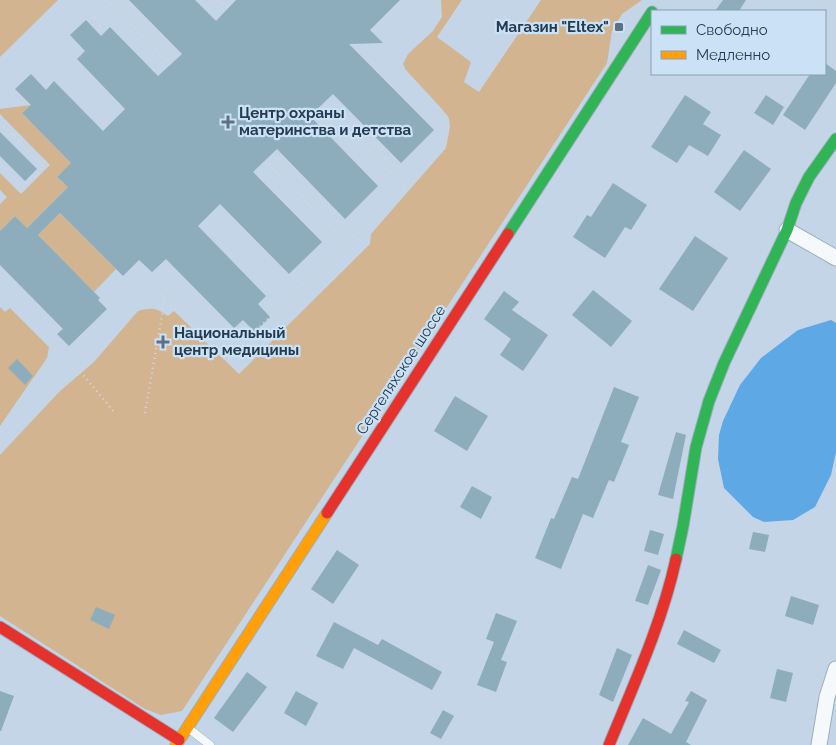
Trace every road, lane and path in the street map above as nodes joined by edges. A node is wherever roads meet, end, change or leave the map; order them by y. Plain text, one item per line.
1 (106, 0) edge
2 (219, 0) edge
3 (228, 8) dead end
4 (651, 13) edge
5 (171, 64) dead end
6 (326, 108) dead end
7 (0, 123) edge
8 (836, 139) edge
9 (0, 164) edge
10 (269, 164) dead end
11 (405, 187) dead end
12 (788, 230) junction
13 (355, 234) junction
14 (362, 235) dead end
15 (836, 258) edge
16 (157, 291) dead end
17 (164, 298) junction
18 (74, 364) dead end
19 (114, 412) dead end
20 (145, 413) dead end
21 (0, 627) edge
22 (836, 669) edge
23 (187, 727) junction
24 (177, 742) edge
25 (210, 745) edge
26 (609, 745) edge
27 (819, 745) edge

1 - 5 path
2 - 3 path
4 - 23 main road, Сергеляхское шоссе
6 - 11 path
7 - 9 path
8 - 12 main road
10 - 13 path
12 - 15 street
12 - 26 main road
13 - 14 path
13 - 17 path
16 - 17 path
17 - 20 path
18 - 19 path
21 - 24 main road
22 - 27 street
23 - 24 main road, Сергеляхское шоссе
23 - 25 lane

